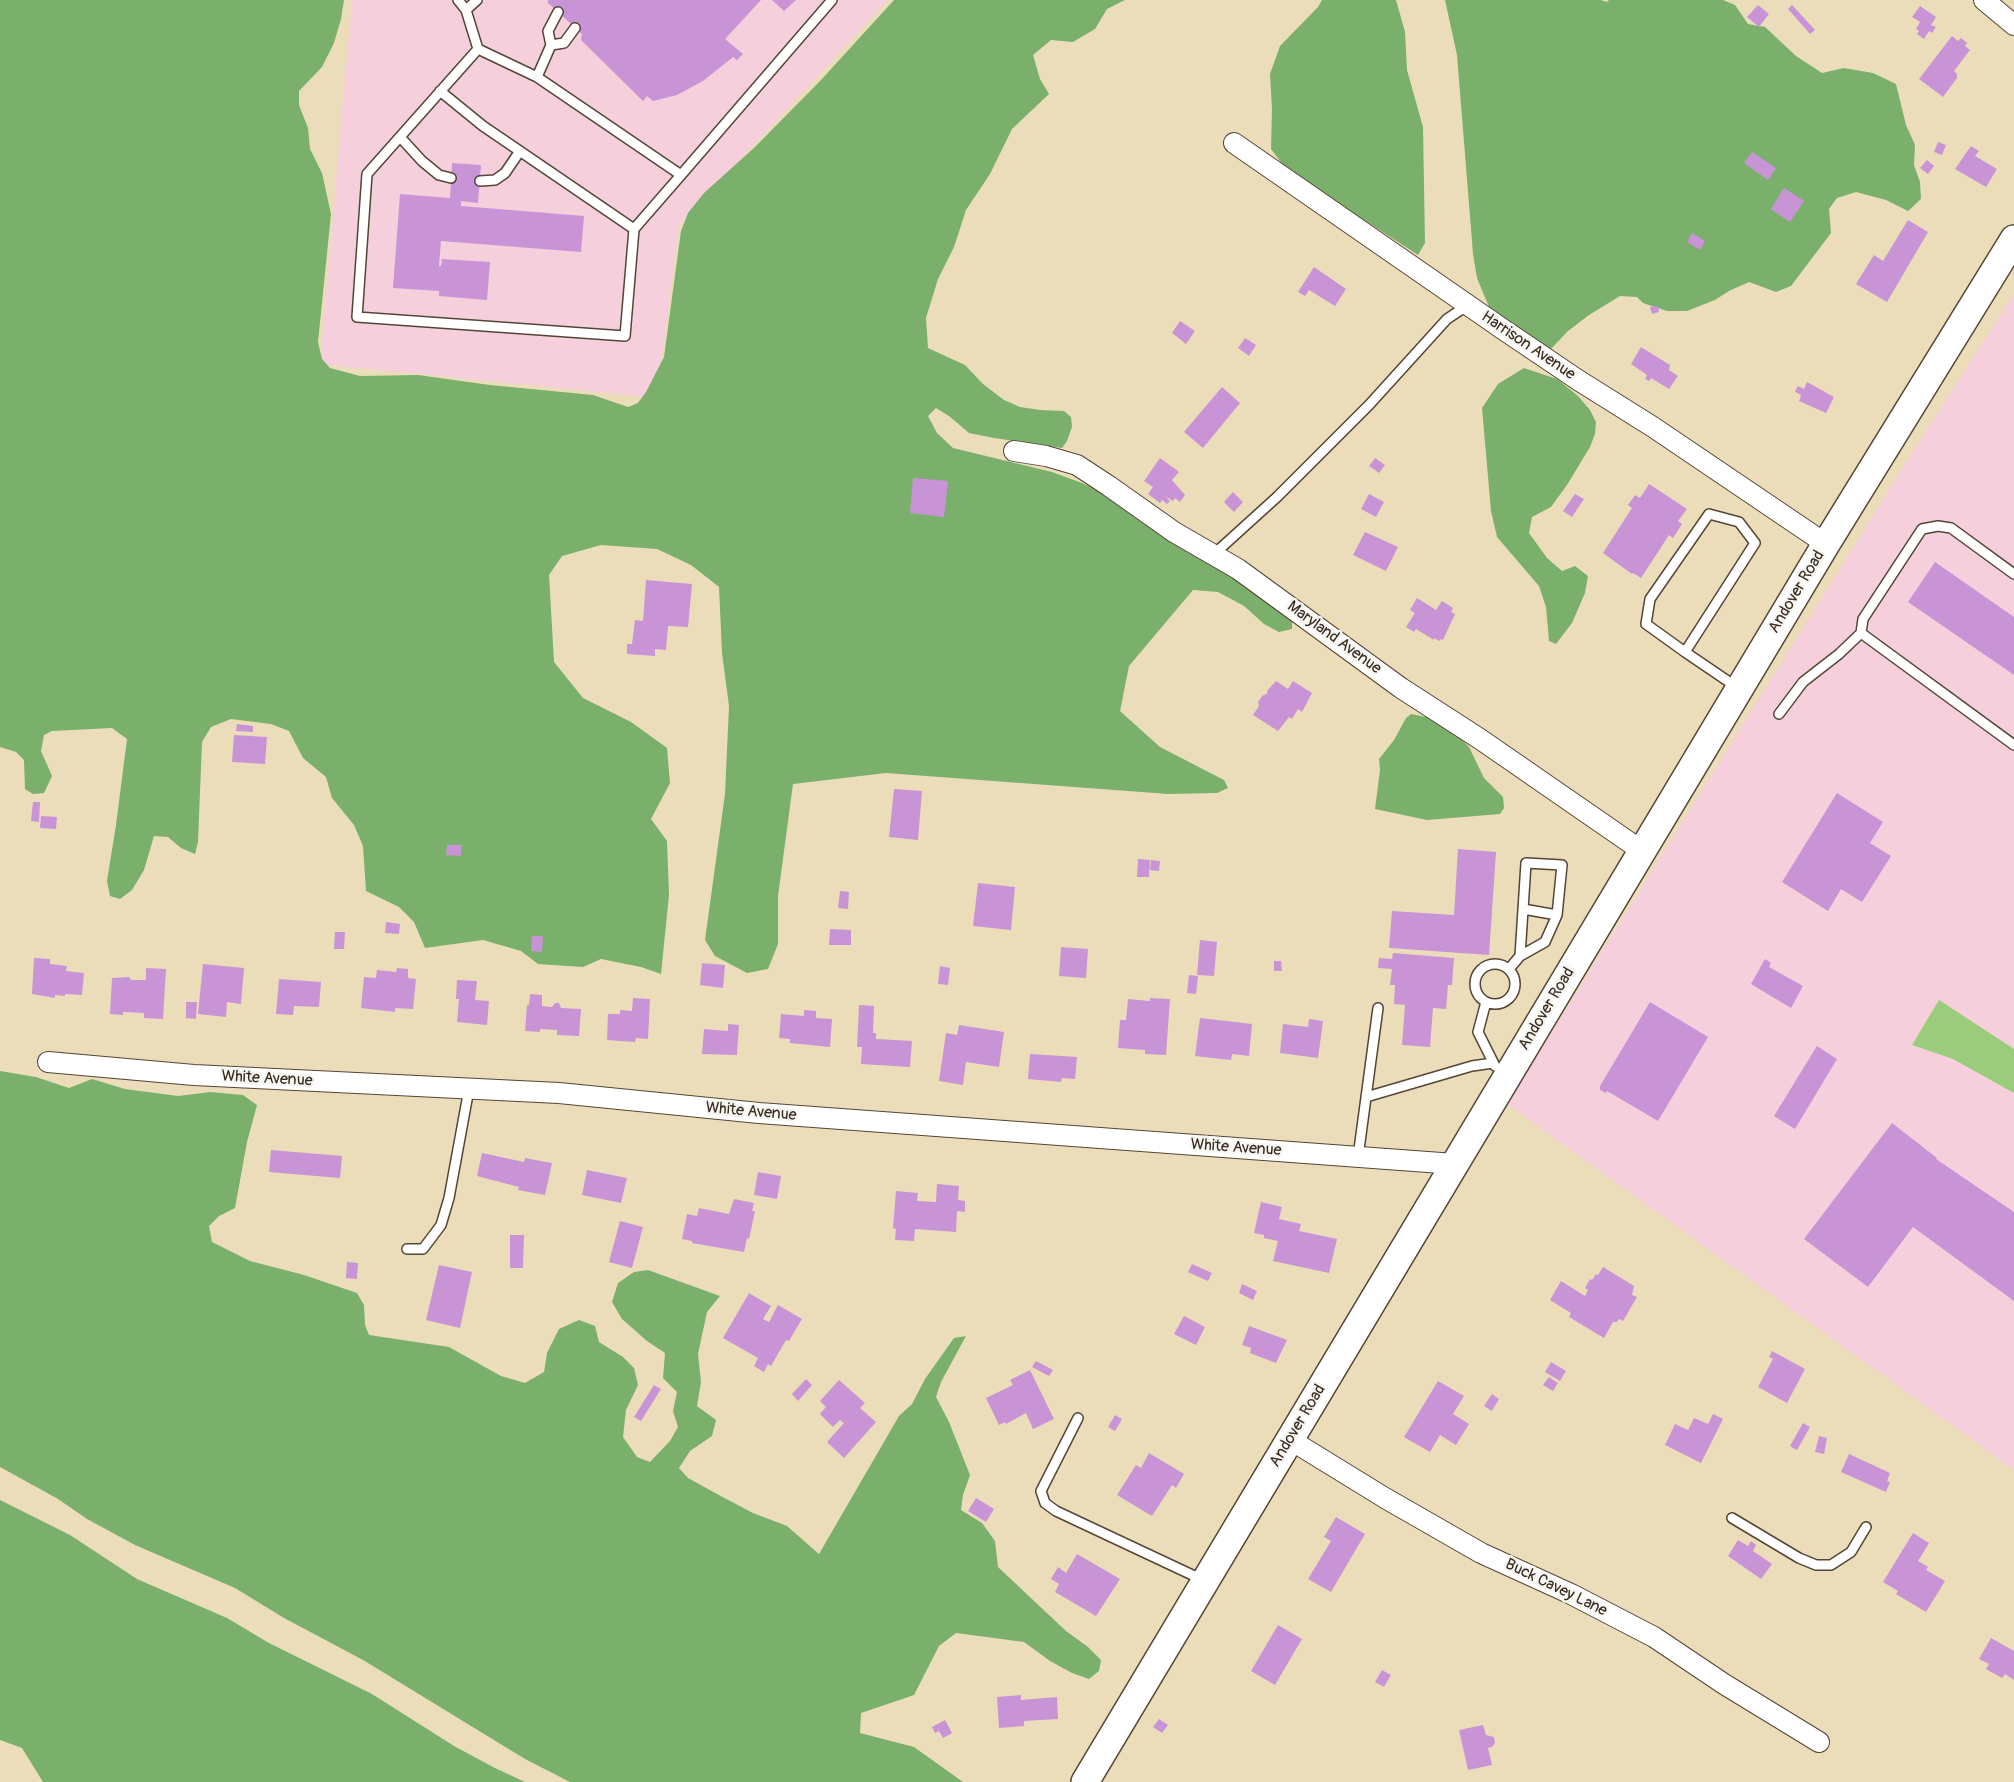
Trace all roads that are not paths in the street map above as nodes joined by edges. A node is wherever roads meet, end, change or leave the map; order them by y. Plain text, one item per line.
1 (458, 0) edge
2 (477, 0) edge
3 (832, 0) edge
4 (1984, 0) edge
5 (466, 10) junction
6 (558, 12) dead end
7 (2014, 25) edge
8 (575, 28) dead end
9 (551, 45) junction
10 (478, 49) junction
11 (537, 77) junction
12 (440, 91) junction
13 (400, 137) junction
14 (1234, 143) dead end
15 (520, 152) junction
16 (681, 175) junction
17 (451, 178) dead end
18 (480, 181) dead end
19 (634, 229) junction
20 (2014, 239) edge
21 (1468, 305) junction
22 (1014, 451) dead end
23 (1826, 544) junction
24 (1213, 555) junction
25 (2014, 574) edge
26 (1861, 633) junction
27 (1684, 652) junction
28 (1740, 689) junction
29 (1779, 714) dead end
30 (2014, 745) edge
31 (1642, 851) junction
32 (1523, 909) junction
33 (1557, 915) junction
34 (1520, 956) junction
35 (1509, 969) junction
36 (1486, 1002) junction
37 (1378, 1008) dead end
38 (48, 1062) dead end
39 (1498, 1073) junction
40 (469, 1089) junction
41 (1366, 1097) junction
42 (1358, 1157) junction
43 (1455, 1164) junction
44 (407, 1249) dead end
45 (1078, 1418) dead end
46 (1289, 1439) junction
47 (1732, 1518) dead end
48 (1866, 1527) dead end
49 (1205, 1581) junction
50 (1819, 1742) dead end
51 (1084, 1782) edge

1 - 5 lane
2 - 5 lane
3 - 16 lane
4 - 7 street
5 - 10 lane
6 - 9 lane
8 - 9 lane
9 - 11 lane
10 - 11 lane
10 - 12 lane
11 - 16 lane
12 - 13 lane
12 - 15 lane
13 - 17 lane
13 - 19 lane
14 - 21 street, Harrison Avenue
15 - 18 lane
15 - 19 lane
16 - 19 lane
20 - 23 street, Andover Road
21 - 23 street, Harrison Avenue
21 - 24 lane
22 - 24 street, Maryland Avenue
23 - 28 street, Andover Road
24 - 31 street, Maryland Avenue
25 - 26 lane
26 - 29 lane
26 - 30 lane
27 - 27 lane
27 - 28 lane
28 - 31 street, Andover Road
31 - 39 street, Andover Road
32 - 33 lane
32 - 33 lane
32 - 34 lane
33 - 34 lane
34 - 35 lane
35 - 36 lane
35 - 36 lane
36 - 39 lane
37 - 41 lane
38 - 40 street, White Avenue
39 - 41 lane
39 - 43 street, Andover Road
40 - 42 street, White Avenue
40 - 44 lane
41 - 42 lane
42 - 43 street, White Avenue
43 - 46 street, Andover Road
45 - 49 lane
46 - 49 street, Andover Road
46 - 50 street, Buck Cavey Lane
47 - 48 lane
49 - 51 street, Andover Road

